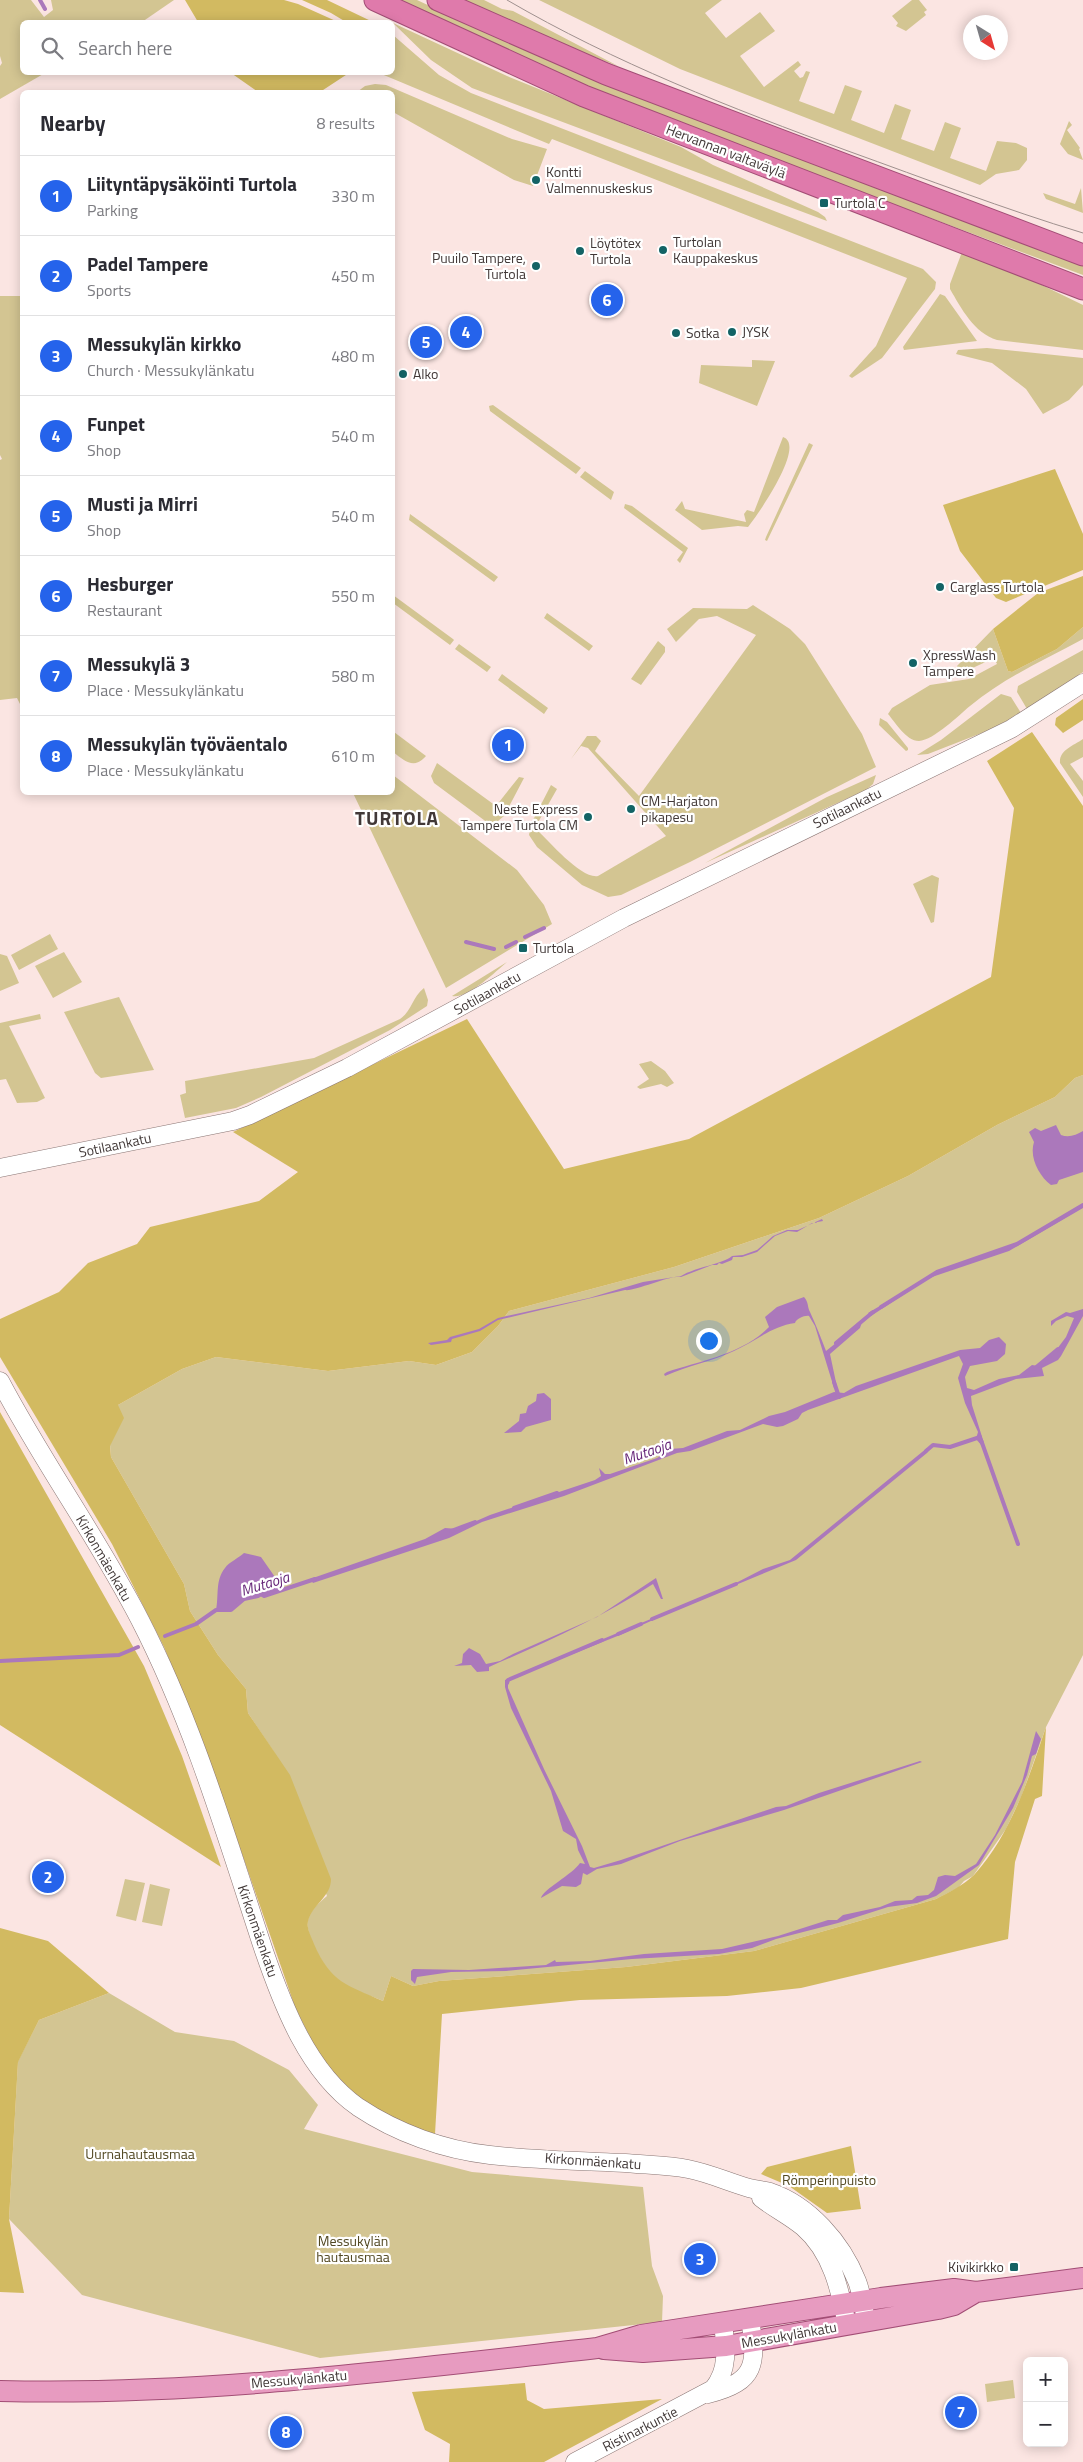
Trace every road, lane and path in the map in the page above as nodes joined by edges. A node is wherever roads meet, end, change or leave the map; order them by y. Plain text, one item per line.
1 (375, 0) edge
2 (438, 0) edge
3 (1083, 255) edge
4 (1080, 289) edge
5 (1083, 683) edge
6 (0, 1168) edge
7 (0, 1381) edge
8 (1083, 2278) edge
9 (976, 2292) junction
10 (853, 2302) junction
11 (750, 2319) junction
12 (723, 2324) junction
13 (857, 2324) junction
14 (754, 2342) junction
15 (726, 2346) junction
16 (597, 2348) junction
17 (0, 2391) edge
18 (705, 2395) junction
19 (575, 2462) edge

1 - 4 highway, Hervannan valtaväylä
2 - 3 highway, Hervannan valtaväylä
5 - 6 main road, Sotilaankatu
7 - 10 main road, Kirkonmäenkatu
8 - 9 main road, Messukylänkatu
9 - 10 main road, Messukylänkatu
9 - 13 main road, Messukylänkatu
10 - 11 main road, Messukylänkatu
10 - 13 main road, Kirkonmäenkatu
11 - 12 main road, Messukylänkatu
11 - 14 main road, Ristinarkuntie
12 - 15 main road, Ristinarkuntie
12 - 16 main road, Messukylänkatu
13 - 14 main road, Messukylänkatu
14 - 15 main road, Messukylänkatu
14 - 18 main road, Ristinarkuntie
15 - 16 main road, Messukylänkatu
15 - 18 main road, Ristinarkuntie
16 - 17 main road, Messukylänkatu
18 - 19 main road, Ristinarkuntie

